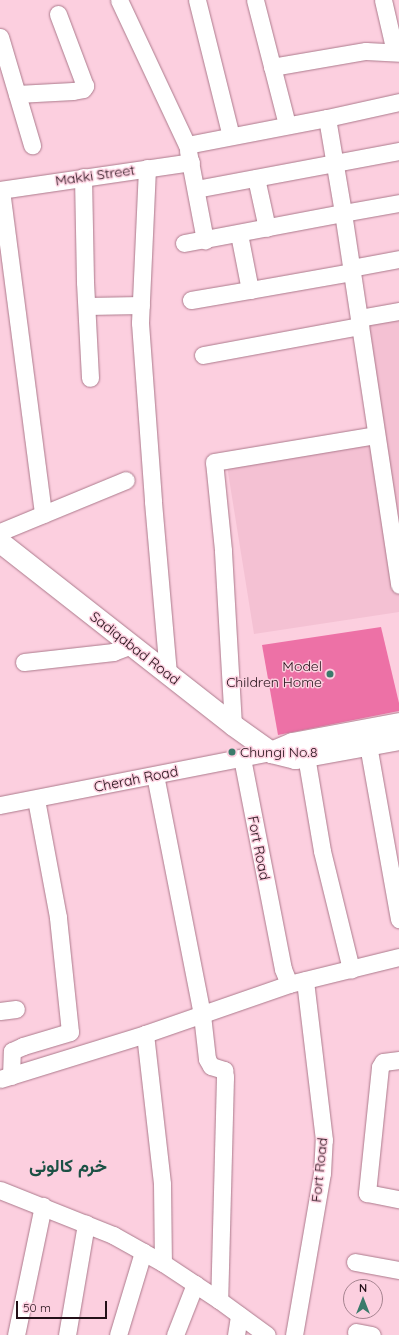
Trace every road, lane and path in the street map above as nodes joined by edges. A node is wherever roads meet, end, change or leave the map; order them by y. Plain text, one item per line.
1 (119, 0) edge
2 (196, 0) edge
3 (255, 0) edge
4 (383, 0) edge
5 (58, 14) dead end
6 (0, 37) edge
7 (397, 52) edge
8 (3, 60) edge
9 (272, 67) junction
10 (17, 94) junction
11 (399, 102) edge
12 (327, 118) junction
13 (287, 125) junction
14 (231, 136) junction
15 (32, 145) dead end
16 (187, 145) junction
17 (399, 151) edge
18 (191, 162) junction
19 (335, 164) junction
20 (147, 168) junction
21 (83, 177) junction
22 (256, 178) junction
23 (196, 188) junction
24 (1, 190) edge
25 (399, 203) edge
26 (343, 213) junction
27 (267, 228) junction
28 (239, 234) junction
29 (205, 240) junction
30 (184, 243) dead end
31 (399, 259) edge
32 (352, 270) junction
33 (250, 290) junction
34 (191, 300) dead end
35 (141, 305) junction
36 (87, 306) junction
37 (399, 311) edge
38 (360, 322) junction
39 (203, 355) dead end
40 (90, 378) dead end
41 (376, 435) junction
42 (126, 480) dead end
43 (43, 514) junction
44 (0, 532) edge
45 (0, 542) edge
46 (399, 585) edge
47 (132, 645) junction
48 (24, 662) dead end
49 (168, 674) junction
50 (399, 723) edge
51 (233, 725) junction
52 (399, 739) edge
53 (368, 745) junction
54 (271, 752) junction
55 (306, 756) junction
56 (242, 758) junction
57 (155, 775) junction
58 (36, 799) junction
59 (0, 805) edge
60 (399, 919) edge
61 (399, 957) edge
62 (351, 969) junction
63 (306, 980) junction
64 (289, 984) junction
65 (202, 1015) junction
66 (145, 1034) junction
67 (399, 1060) edge
68 (6, 1077) edge
69 (0, 1190) edge
70 (399, 1199) edge
71 (43, 1206) junction
72 (86, 1224) junction
73 (143, 1252) junction
74 (355, 1262) dead end
75 (162, 1263) junction
76 (399, 1270) edge
77 (195, 1284) junction
78 (219, 1300) junction
79 (239, 1315) junction
80 (16, 1335) edge
81 (67, 1335) edge
82 (118, 1335) edge
83 (175, 1335) edge
84 (236, 1335) edge
85 (267, 1335) edge
86 (294, 1335) edge

1 - 16 street
2 - 14 street
3 - 9 street
4 - 7 street
5 - 10 street
6 - 8 street
7 - 9 street
8 - 10 street
9 - 13 street
10 - 15 street
11 - 12 street
12 - 13 street
12 - 19 street
13 - 14 street
14 - 16 street
16 - 18 street
17 - 19 street
18 - 20 street, Makki Street
18 - 23 street
19 - 22 street
19 - 26 street
20 - 21 street, Makki Street
20 - 35 street
21 - 24 street, Makki Street
21 - 36 street
22 - 23 street
22 - 27 street
23 - 29 street
24 - 43 street
25 - 26 street
26 - 27 street
26 - 32 street
27 - 28 street
28 - 29 street
28 - 33 street
29 - 30 street
31 - 32 street
32 - 33 street
32 - 38 street
33 - 34 street
35 - 36 street
35 - 49 street
36 - 40 street
37 - 38 street
38 - 39 street
38 - 41 street
41 - 46 street
41 - 51 street
42 - 43 street
43 - 44 street
45 - 47 main road, Sadiqabad Road
47 - 48 street
47 - 49 main road, Sadiqabad Road
49 - 51 main road, Sadiqabad Road
50 - 54 main road
51 - 54 main road, Sadiqabad Road
52 - 53 main road
53 - 55 main road
53 - 60 street
54 - 55 main road
54 - 56 street, Cherah Road
55 - 62 street
56 - 57 street, Cherah Road
56 - 64 street, Fort Road
57 - 58 street, Cherah Road
57 - 65 street
58 - 59 street, Cherah Road
58 - 68 street
61 - 62 street
62 - 63 street
63 - 64 street
63 - 86 street, Fort Road
64 - 65 street
65 - 66 street
65 - 78 street
66 - 68 street
66 - 75 street
67 - 70 street
69 - 71 street
71 - 72 street
71 - 80 street
72 - 73 street
72 - 81 street
73 - 75 street
73 - 82 street
74 - 76 street
75 - 77 street
77 - 78 street
77 - 83 street
78 - 79 street
79 - 84 street
79 - 85 street

